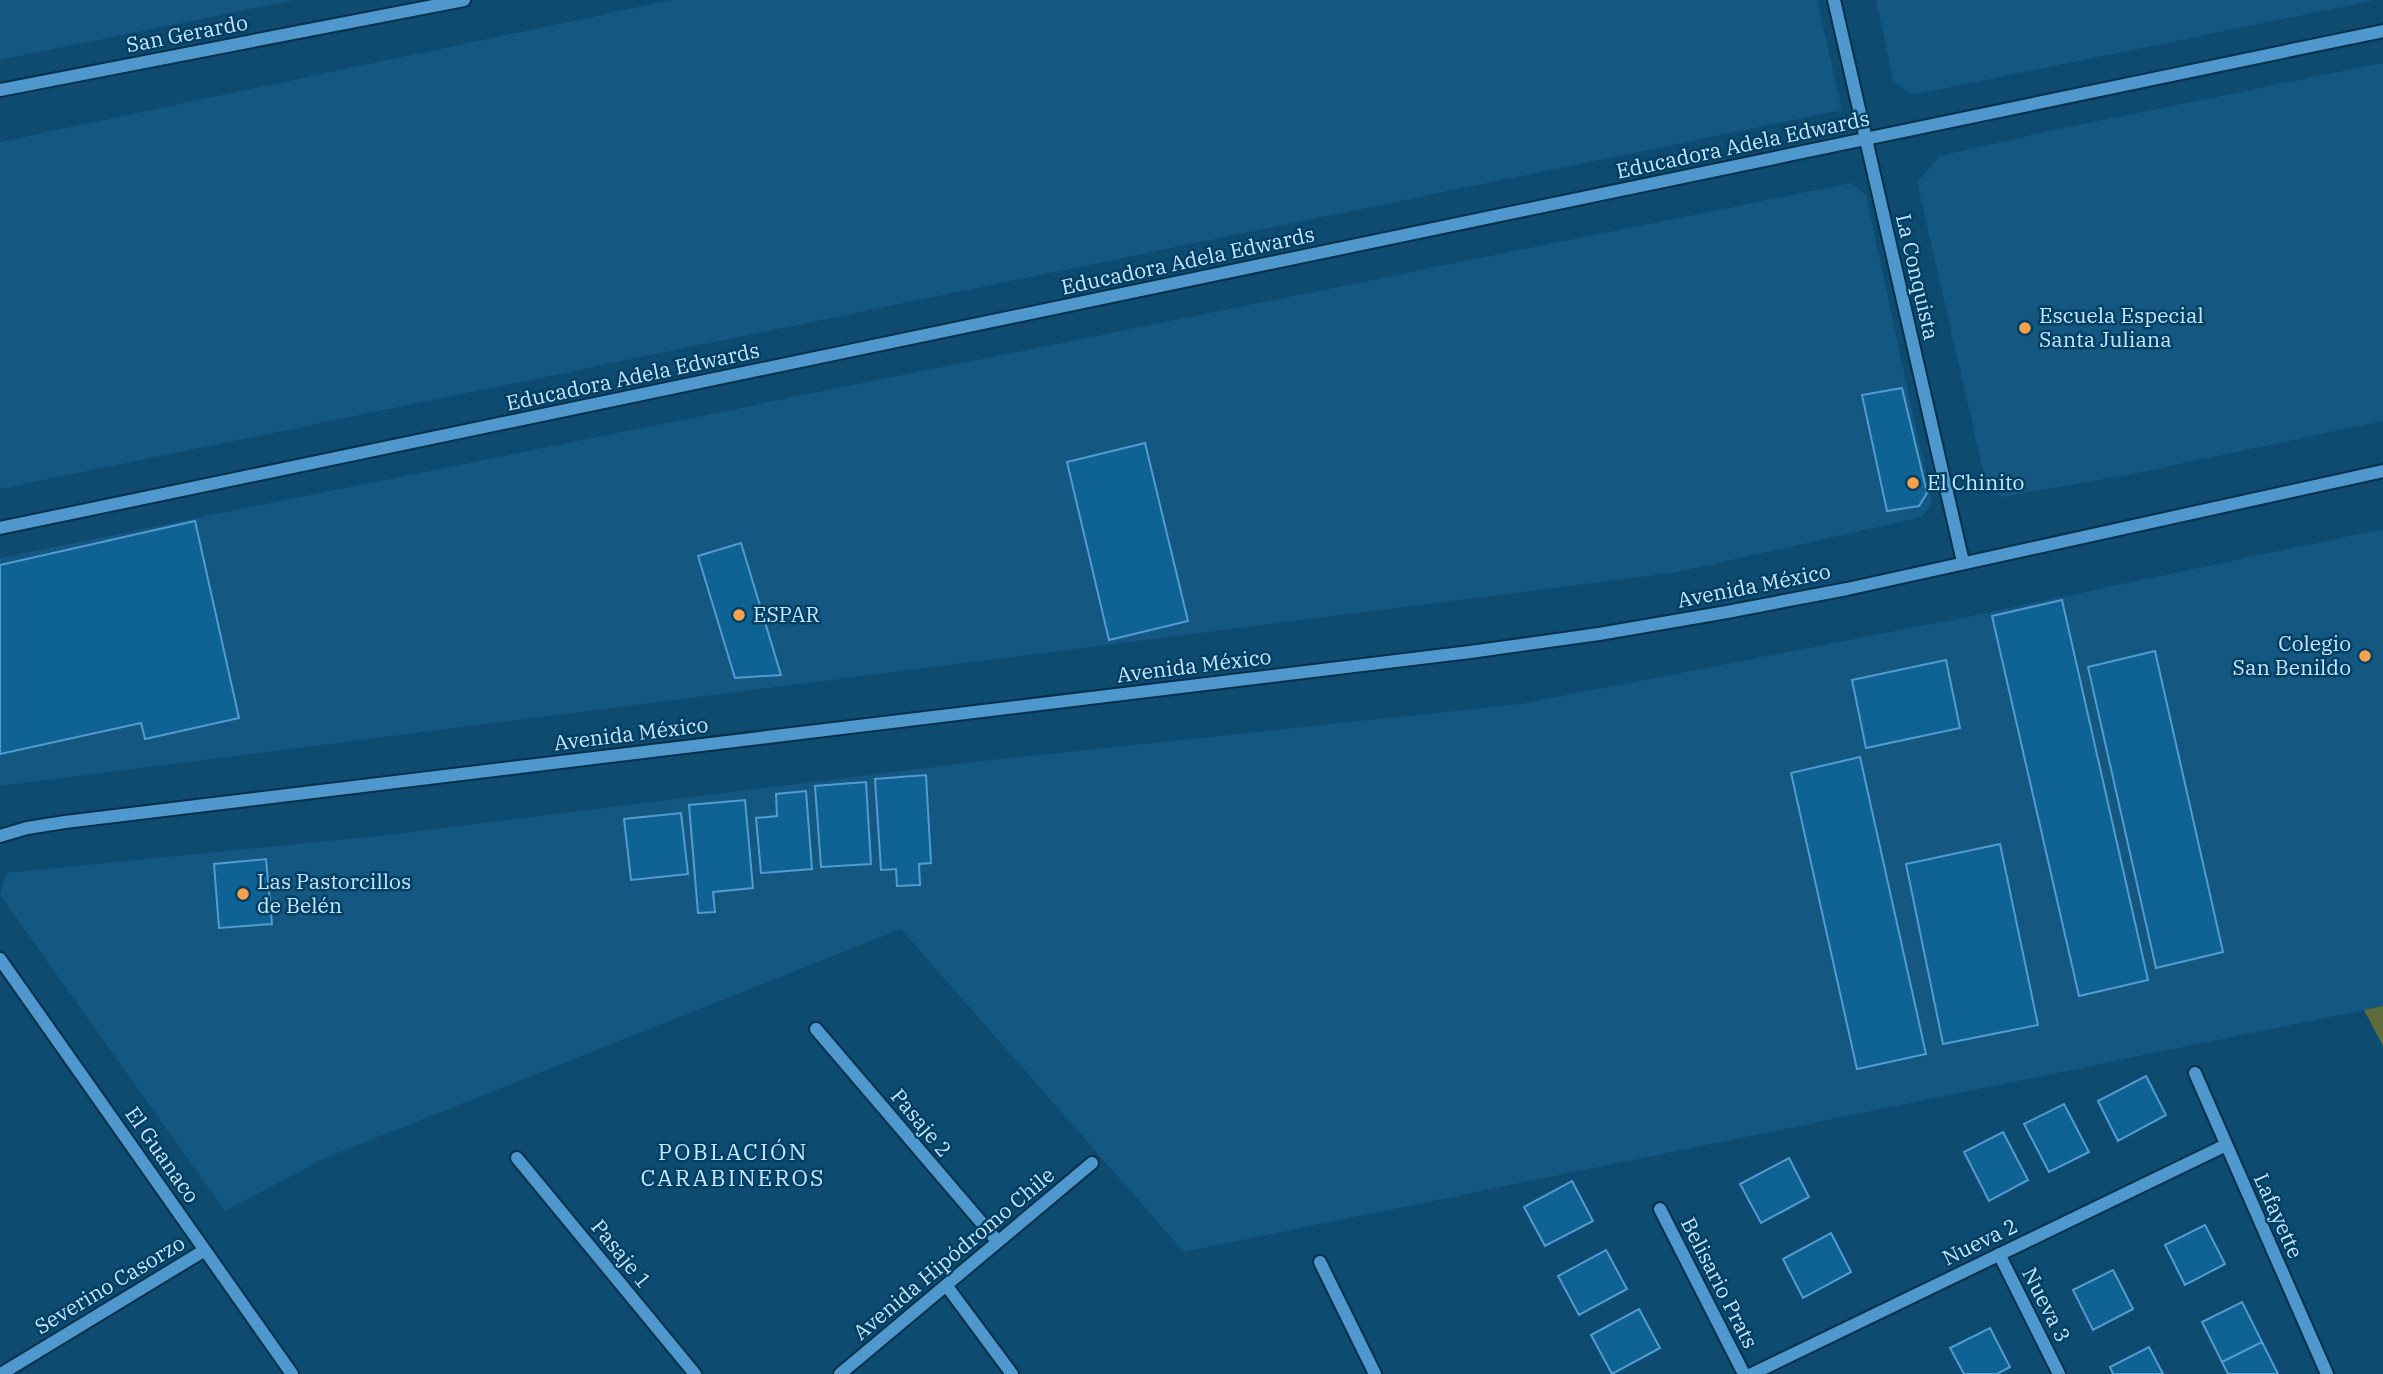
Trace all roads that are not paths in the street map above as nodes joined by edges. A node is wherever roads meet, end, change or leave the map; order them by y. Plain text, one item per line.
1 (464, 0) edge
2 (1834, 0) edge
3 (400, 7) edge
4 (2383, 31) edge
5 (0, 90) edge
6 (1866, 139) junction
7 (2383, 471) edge
8 (0, 528) edge
9 (1963, 562) junction
10 (0, 836) edge
11 (0, 959) edge
12 (816, 1029) dead end
13 (2194, 1073) dead end
14 (2226, 1145) junction
15 (517, 1158) dead end
16 (1092, 1163) dead end
17 (1660, 1209) dead end
18 (998, 1242) junction
19 (205, 1250) junction
20 (1999, 1254) junction
21 (1320, 1262) dead end
22 (946, 1285) junction
23 (1, 1374) edge
24 (292, 1374) edge
25 (695, 1374) edge
26 (840, 1374) edge
27 (1012, 1374) edge
28 (1375, 1374) edge
29 (1744, 1374) edge
30 (1752, 1374) edge
31 (2059, 1374) edge
32 (2327, 1374) edge

1 - 3 street, San Gerardo
2 - 6 street, La Conquista
3 - 5 street, San Gerardo
4 - 6 street, Educadora Adela Edwards
6 - 8 street, Educadora Adela Edwards
6 - 9 street, La Conquista
7 - 9 street, Avenida México
9 - 10 street, Avenida México
11 - 19 street, El Guanaco
12 - 18 street, Pasaje 2
13 - 14 street, Lafayette
14 - 20 street, Nueva 2
14 - 32 street, Lafayette
15 - 25 street, Pasaje 1
16 - 18 street, Avenida Hipódromo Chile
17 - 29 street, Belisario Prats
18 - 22 street, Avenida Hipódromo Chile
19 - 23 street, Severino Casorzo
19 - 24 street, El Guanaco
20 - 30 street, Nueva 2
20 - 31 street, Nueva 3
21 - 28 street
22 - 26 street, Avenida Hipódromo Chile
22 - 27 street

